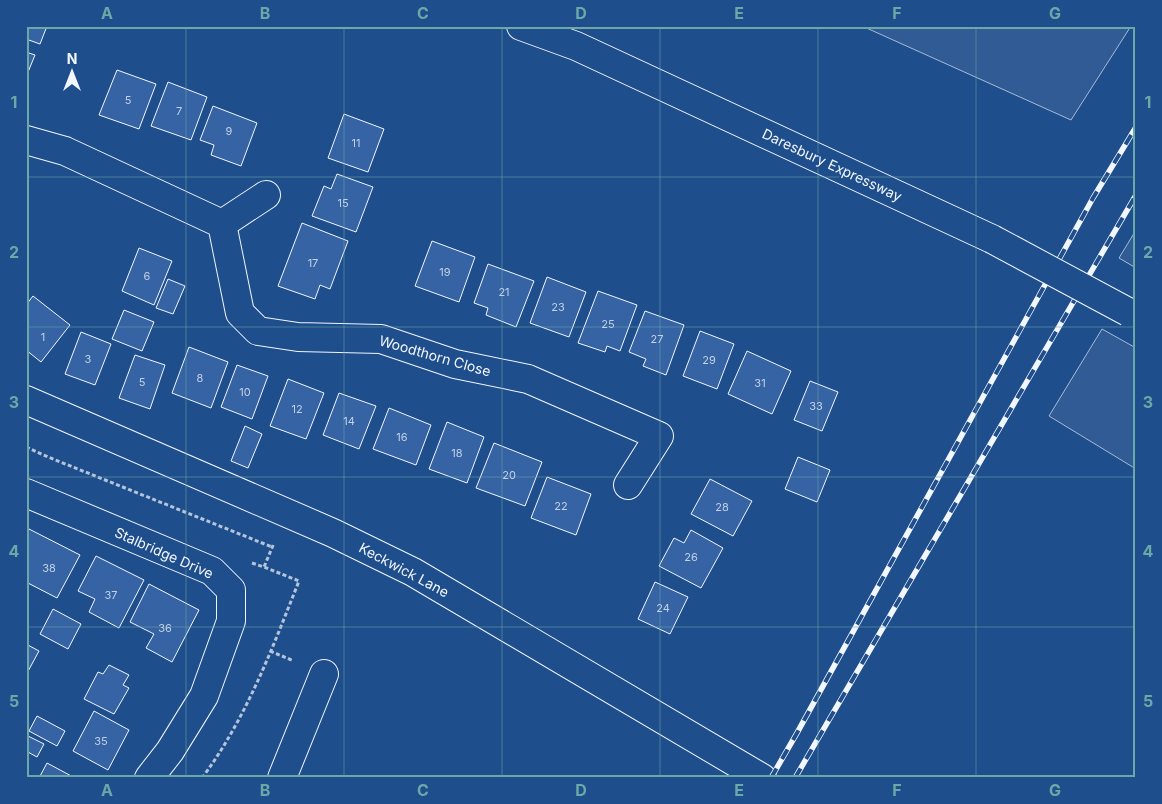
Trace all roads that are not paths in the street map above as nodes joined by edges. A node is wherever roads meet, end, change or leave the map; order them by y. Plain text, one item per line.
1 (521, 26) edge
2 (26, 140) edge
3 (266, 196) dead end
4 (222, 224) junction
5 (1132, 315) edge
6 (26, 400) edge
7 (628, 485) dead end
8 (26, 492) edge
9 (324, 674) dead end
10 (283, 777) edge
11 (149, 778) edge
12 (762, 778) edge

1 - 5 street, Daresbury Expressway, bridge
2 - 4 street
3 - 4 street
4 - 7 street, Woodthorn Close
6 - 12 street, Keckwick Lane
8 - 11 street, Stalbridge Drive
9 - 10 street

